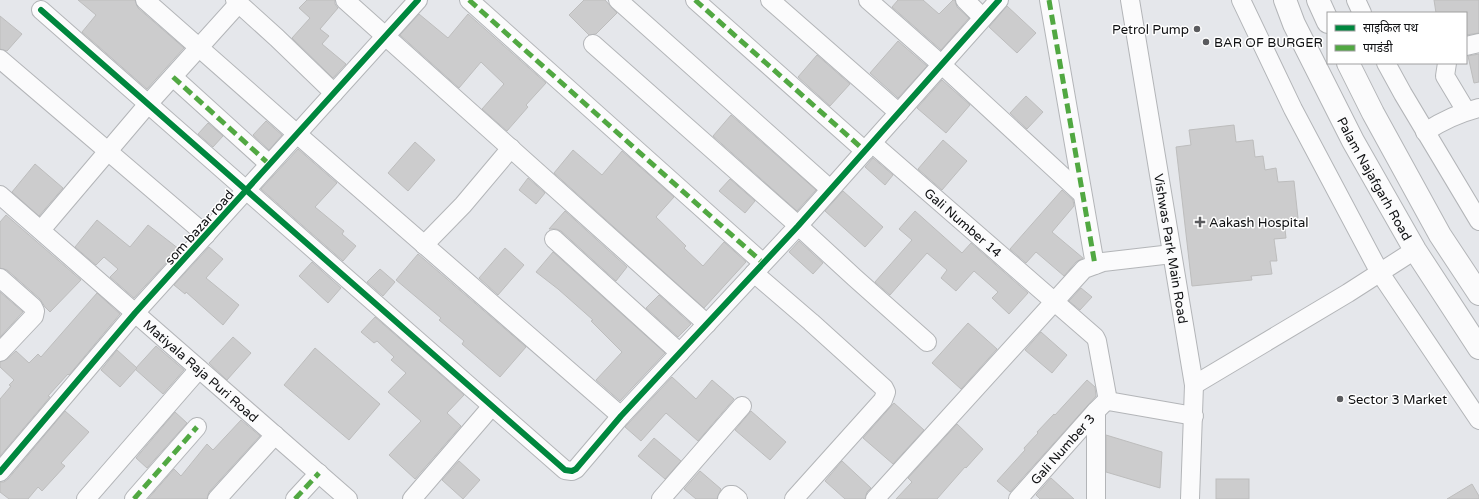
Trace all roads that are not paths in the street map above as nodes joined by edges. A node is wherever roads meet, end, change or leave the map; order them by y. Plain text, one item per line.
1 (145, 0) edge
2 (345, 0) edge
3 (418, 0) edge
4 (469, 0) edge
5 (618, 0) edge
6 (695, 0) edge
7 (770, 0) edge
8 (868, 0) edge
9 (965, 0) edge
10 (999, 0) edge
11 (1049, 0) edge
12 (1130, 0) edge
13 (1241, 0) edge
14 (1285, 0) edge
15 (1318, 0) edge
16 (1356, 0) edge
17 (237, 2) edge
18 (41, 10) dead end
19 (1362, 12) edge
20 (983, 18) junction
21 (1327, 20) edge
22 (385, 36) junction
23 (1479, 43) edge
24 (593, 44) dead end
25 (1467, 46) edge
26 (199, 48) junction
27 (0, 59) edge
28 (1348, 64) edge
29 (1387, 64) edge
30 (1447, 64) edge
31 (942, 65) junction
32 (173, 77) junction
33 (334, 93) junction
34 (148, 104) junction
35 (1472, 109) edge
36 (899, 113) junction
37 (1425, 132) junction
38 (297, 134) junction
39 (869, 147) junction
40 (511, 148) junction
41 (107, 151) junction
42 (269, 164) junction
43 (830, 189) junction
44 (246, 191) junction
45 (1082, 194) junction
46 (2, 201) edge
47 (1479, 221) edge
48 (798, 226) junction
49 (41, 230) junction
50 (206, 236) junction
51 (554, 239) dead end
52 (424, 245) junction
53 (1415, 250) junction
54 (1172, 254) junction
55 (1095, 265) junction
56 (758, 268) junction
57 (1380, 273) junction
58 (0, 278) edge
59 (1479, 294) edge
60 (1055, 302) junction
61 (135, 313) junction
62 (707, 324) junction
63 (927, 342) dead end
64 (1479, 348) edge
65 (0, 352) edge
66 (680, 353) junction
67 (199, 369) junction
68 (1194, 385) junction
69 (492, 406) junction
70 (742, 406) dead end
71 (1102, 406) junction
72 (621, 416) junction
73 (1194, 416) junction
74 (1479, 420) edge
75 (196, 427) dead end
76 (275, 435) junction
77 (0, 472) edge
78 (319, 473) junction
79 (86, 499) edge
80 (134, 499) edge
81 (217, 499) edge
82 (295, 499) edge
83 (348, 499) edge
84 (412, 499) edge
85 (661, 499) edge
86 (726, 499) edge
87 (738, 499) edge
88 (794, 499) edge
89 (874, 499) edge
90 (1018, 499) edge
91 (1096, 499) edge
92 (1190, 499) edge

1 - 26 street
2 - 22 street
3 - 22 street, som bazar road
4 - 56 street
5 - 43 street
6 - 39 street, Gali Number 14
7 - 36 street
8 - 31 street
9 - 20 street
10 - 20 street
11 - 45 street
12 - 54 street, Vishwas Park Main Road
13 - 57 street
14 - 53 main road, Palam Najafgarh Road
15 - 21 main road
16 - 19 street
17 - 26 street
17 - 33 street
18 - 34 street
20 - 31 street
22 - 33 street, som bazar road
22 - 40 street
23 - 25 street
24 - 48 street
26 - 32 street
26 - 38 street
27 - 41 street
28 - 59 main road
29 - 37 street
30 - 35 street
31 - 36 street
31 - 45 street
32 - 34 street
32 - 42 street
33 - 38 street, som bazar road
34 - 41 street
34 - 44 street
35 - 37 street
36 - 39 street
37 - 47 street
38 - 42 street, som bazar road
38 - 52 street
39 - 43 street
39 - 60 street, Gali Number 14
40 - 52 street
40 - 62 street
41 - 49 street
41 - 50 street
42 - 44 street, som bazar road
43 - 48 street
44 - 50 street, som bazar road
44 - 69 street
45 - 55 street
46 - 49 street, Matiyala Raja Puri Road
48 - 56 street
48 - 63 street
49 - 61 street, Matiyala Raja Puri Road
50 - 61 street, som bazar road
51 - 66 street
52 - 72 street
53 - 57 street
53 - 64 main road, Palam Najafgarh Road
54 - 55 street
54 - 68 street, Vishwas Park Main Road
55 - 60 street
56 - 62 street
56 - 88 street
57 - 68 street
57 - 74 street
58 - 65 street
60 - 71 street, Gali Number 14
60 - 89 street
61 - 67 street, Matiyala Raja Puri Road
61 - 77 street, som bazar road
62 - 66 street
66 - 72 street
67 - 76 street, Matiyala Raja Puri Road
67 - 79 street
68 - 73 street, Vishwas Park Main Road
69 - 72 street
69 - 84 street
70 - 85 street
71 - 73 street
71 - 90 street, Gali Number 3
71 - 91 street, Gali Number 14
73 - 92 street, Vishwas Park Main Road
75 - 80 street
76 - 78 street, Matiyala Raja Puri Road
76 - 81 street
78 - 82 street
78 - 83 street, Matiyala Raja Puri Road
86 - 87 street

